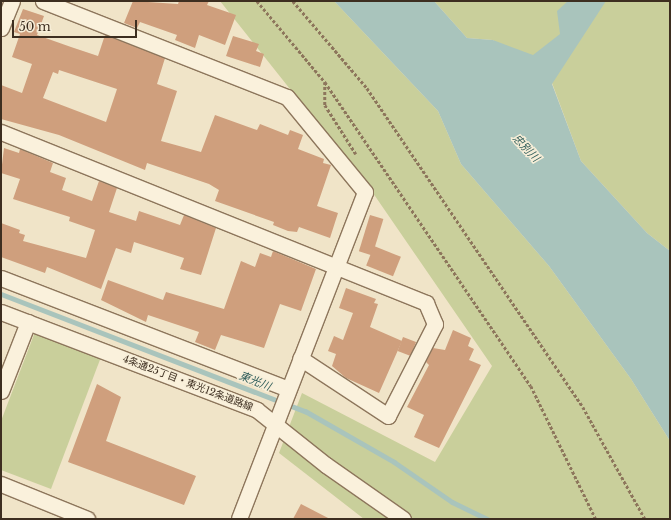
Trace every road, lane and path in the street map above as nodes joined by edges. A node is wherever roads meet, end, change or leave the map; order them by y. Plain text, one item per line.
1 (12, 1) edge
2 (43, 1) edge
3 (257, 1) edge
4 (293, 1) edge
5 (1, 28) edge
6 (325, 82) junction
7 (1, 132) edge
8 (361, 162) dead end
9 (336, 266) junction
10 (1, 278) edge
11 (1, 312) edge
12 (28, 322) junction
13 (300, 358) junction
14 (1, 391) edge
15 (287, 392) junction
16 (278, 417) junction
17 (1, 484) edge
18 (87, 519) edge
19 (239, 519) edge
20 (403, 519) edge
21 (596, 519) edge
22 (645, 519) edge

1 - 5 street
2 - 9 street
3 - 6 path
4 - 22 path
6 - 8 path
6 - 21 path
7 - 9 street
9 - 13 street
9 - 13 street
10 - 15 street
11 - 12 street, 4条通25丁目・東光12条道路線
12 - 14 street
12 - 16 street, 4条通25丁目・東光12条道路線
13 - 15 street
15 - 16 street
16 - 19 street
16 - 20 street, 4条通25丁目・東光12条道路線
17 - 18 street

